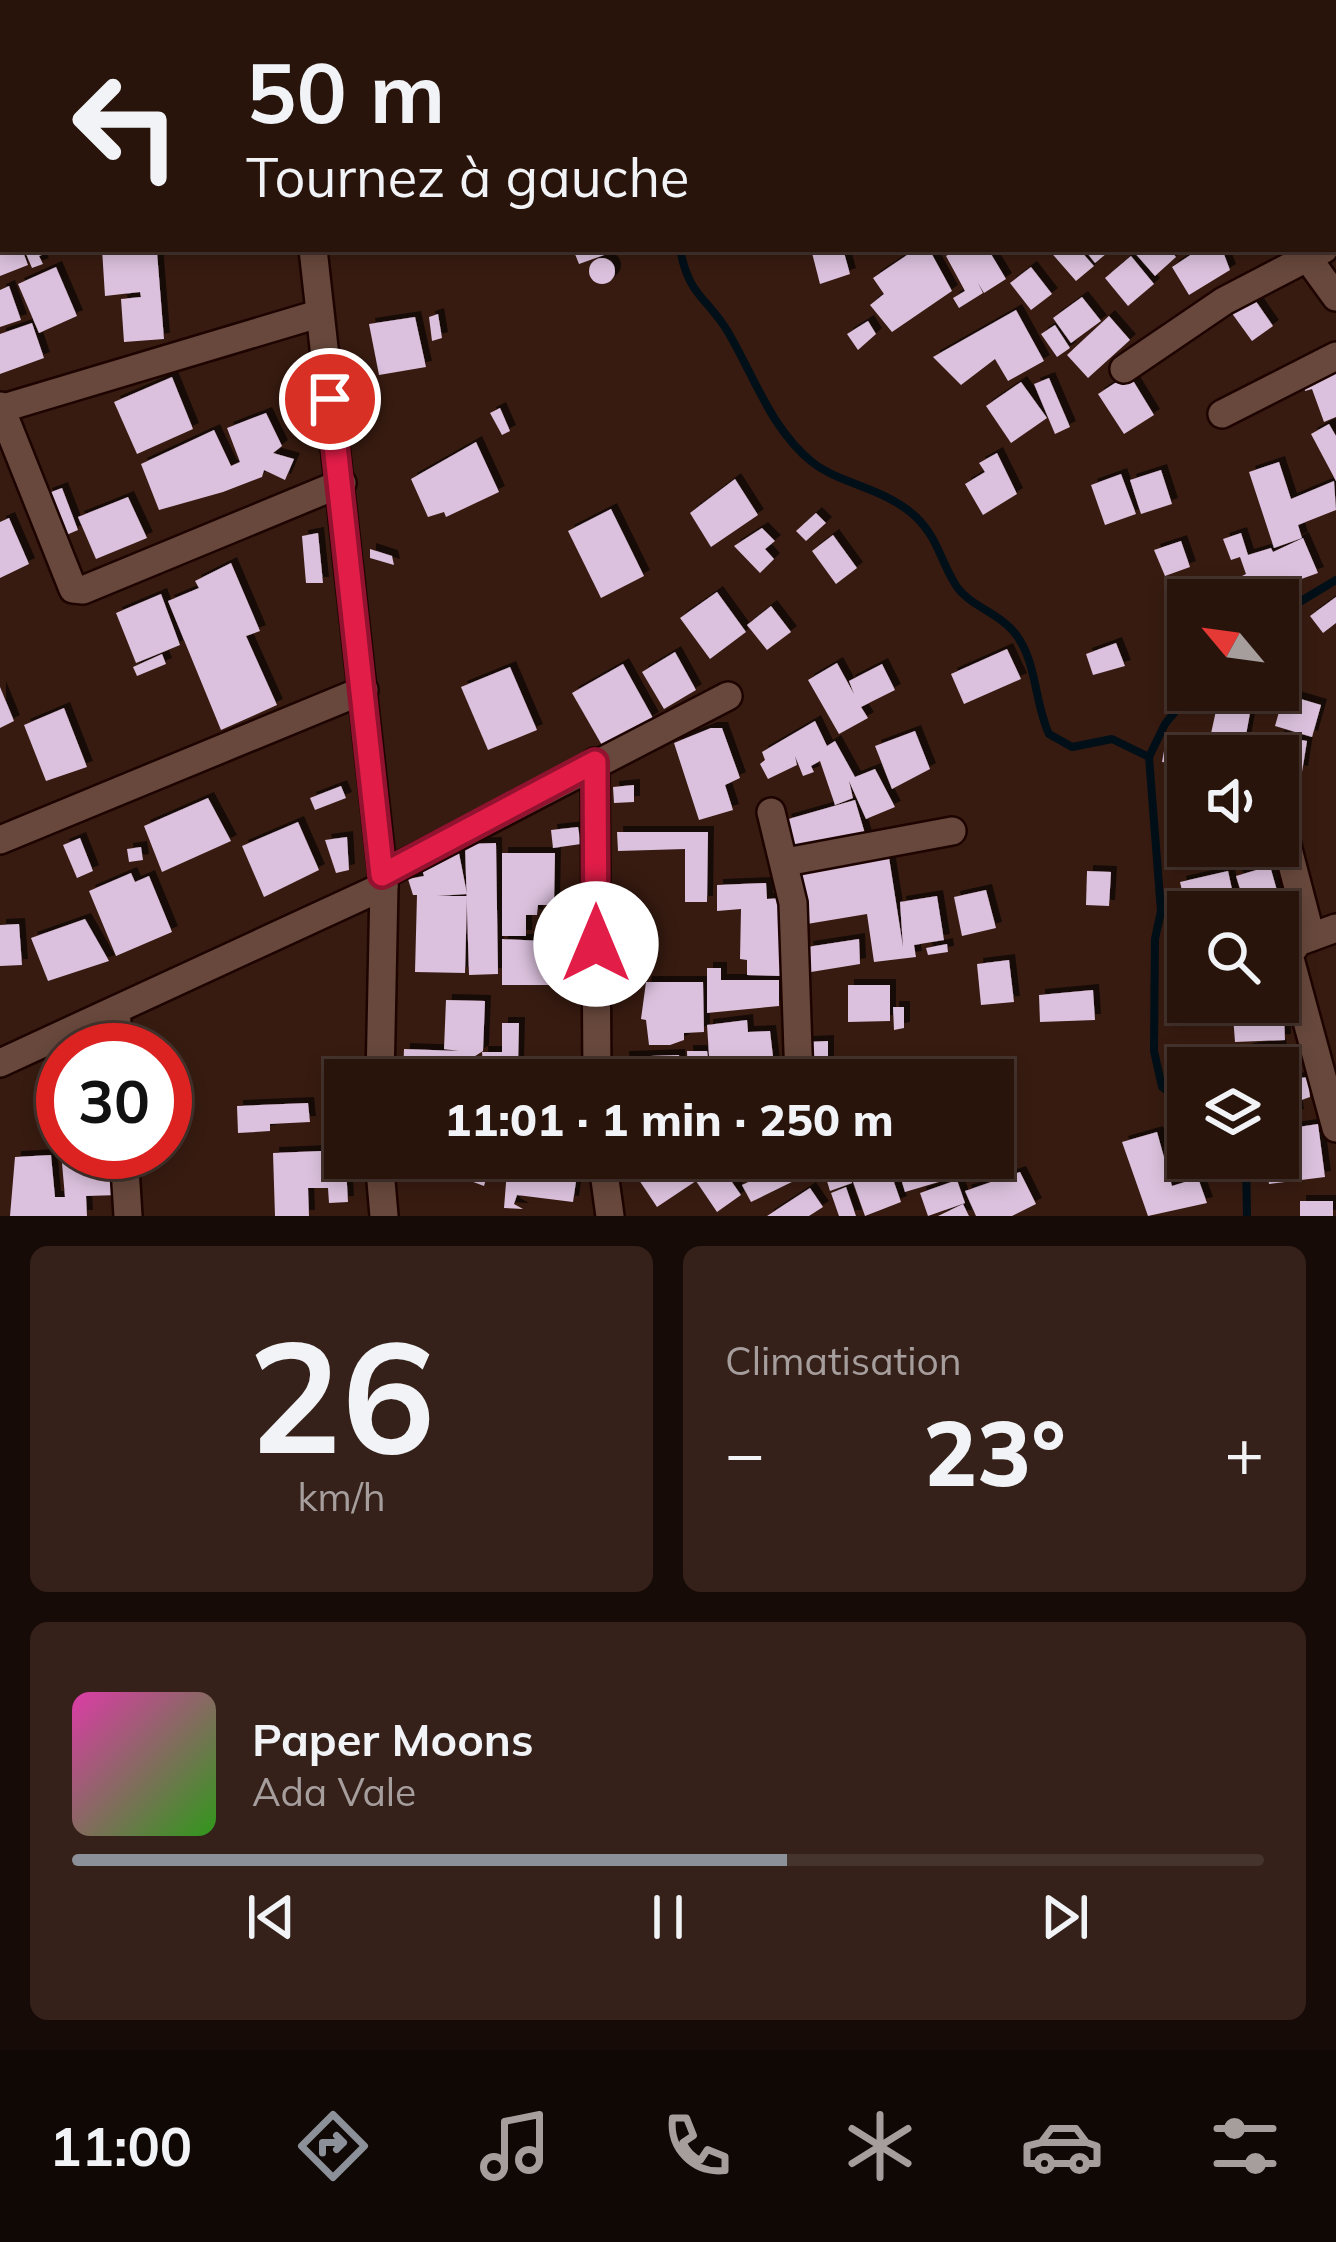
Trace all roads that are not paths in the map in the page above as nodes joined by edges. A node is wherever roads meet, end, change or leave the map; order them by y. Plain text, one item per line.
1 (313, 252) edge
2 (1296, 255) edge
3 (1336, 297) edge
4 (318, 314) junction
5 (1336, 356) edge
6 (1124, 369) dead end
7 (0, 408) edge
8 (1222, 414) dead end
9 (342, 484) junction
10 (364, 690) junction
11 (728, 697) dead end
12 (595, 762) junction
13 (771, 812) dead end
14 (952, 831) dead end
15 (0, 840) edge
16 (786, 862) junction
17 (1299, 867) edge
18 (383, 880) junction
19 (1323, 933) edge
20 (116, 1010) junction
21 (117, 1023) edge
22 (380, 1059) edge
23 (597, 1059) edge
24 (798, 1059) edge
25 (0, 1063) edge
26 (1336, 1128) edge
27 (126, 1179) edge
28 (381, 1179) edge
29 (605, 1179) edge
30 (128, 1216) edge
31 (384, 1216) edge
32 (610, 1216) edge

1 - 4 street
2 - 3 street
2 - 6 street
4 - 7 street
4 - 9 street
5 - 8 street
7 - 9 street
9 - 10 street
10 - 15 street
10 - 18 street
11 - 12 street
12 - 18 street
12 - 23 street
13 - 16 street
14 - 16 street
16 - 24 street
17 - 19 street
18 - 20 street
18 - 22 street
19 - 26 street
20 - 21 street
20 - 25 street
27 - 30 street
28 - 31 street
29 - 32 street

